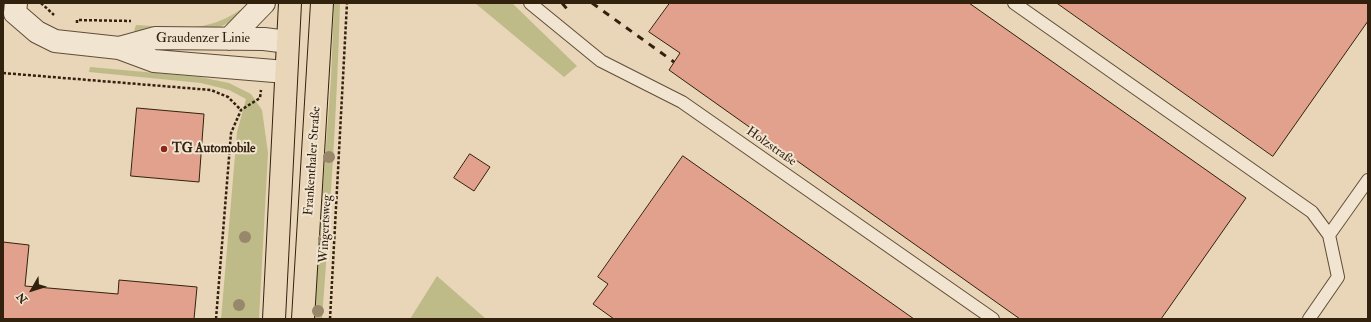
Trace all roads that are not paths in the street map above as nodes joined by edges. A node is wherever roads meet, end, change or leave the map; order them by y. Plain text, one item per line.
1 (264, 3) edge
2 (290, 3) edge
3 (322, 3) edge
4 (530, 3) edge
5 (1014, 3) edge
6 (11, 12) edge
7 (229, 39) junction
8 (288, 42) junction
9 (119, 48) junction
10 (319, 61) junction
11 (286, 72) junction
12 (1368, 180) edge
13 (1329, 235) junction
14 (274, 319) edge
15 (303, 319) edge
16 (993, 319) edge
17 (1309, 319) edge

1 - 7 street
2 - 8 main road
3 - 10 main road, Frankenthaler Straße
4 - 16 lane, Holzstraße
5 - 13 lane
6 - 9 street, Graudenzer Linie
7 - 8 street, Graudenzer Linie
7 - 9 street, Graudenzer Linie
8 - 10 main road
8 - 11 main road
9 - 11 street, Graudenzer Linie
10 - 11 main road
10 - 15 main road, Frankenthaler Straße
11 - 14 main road
12 - 13 lane
13 - 17 lane

